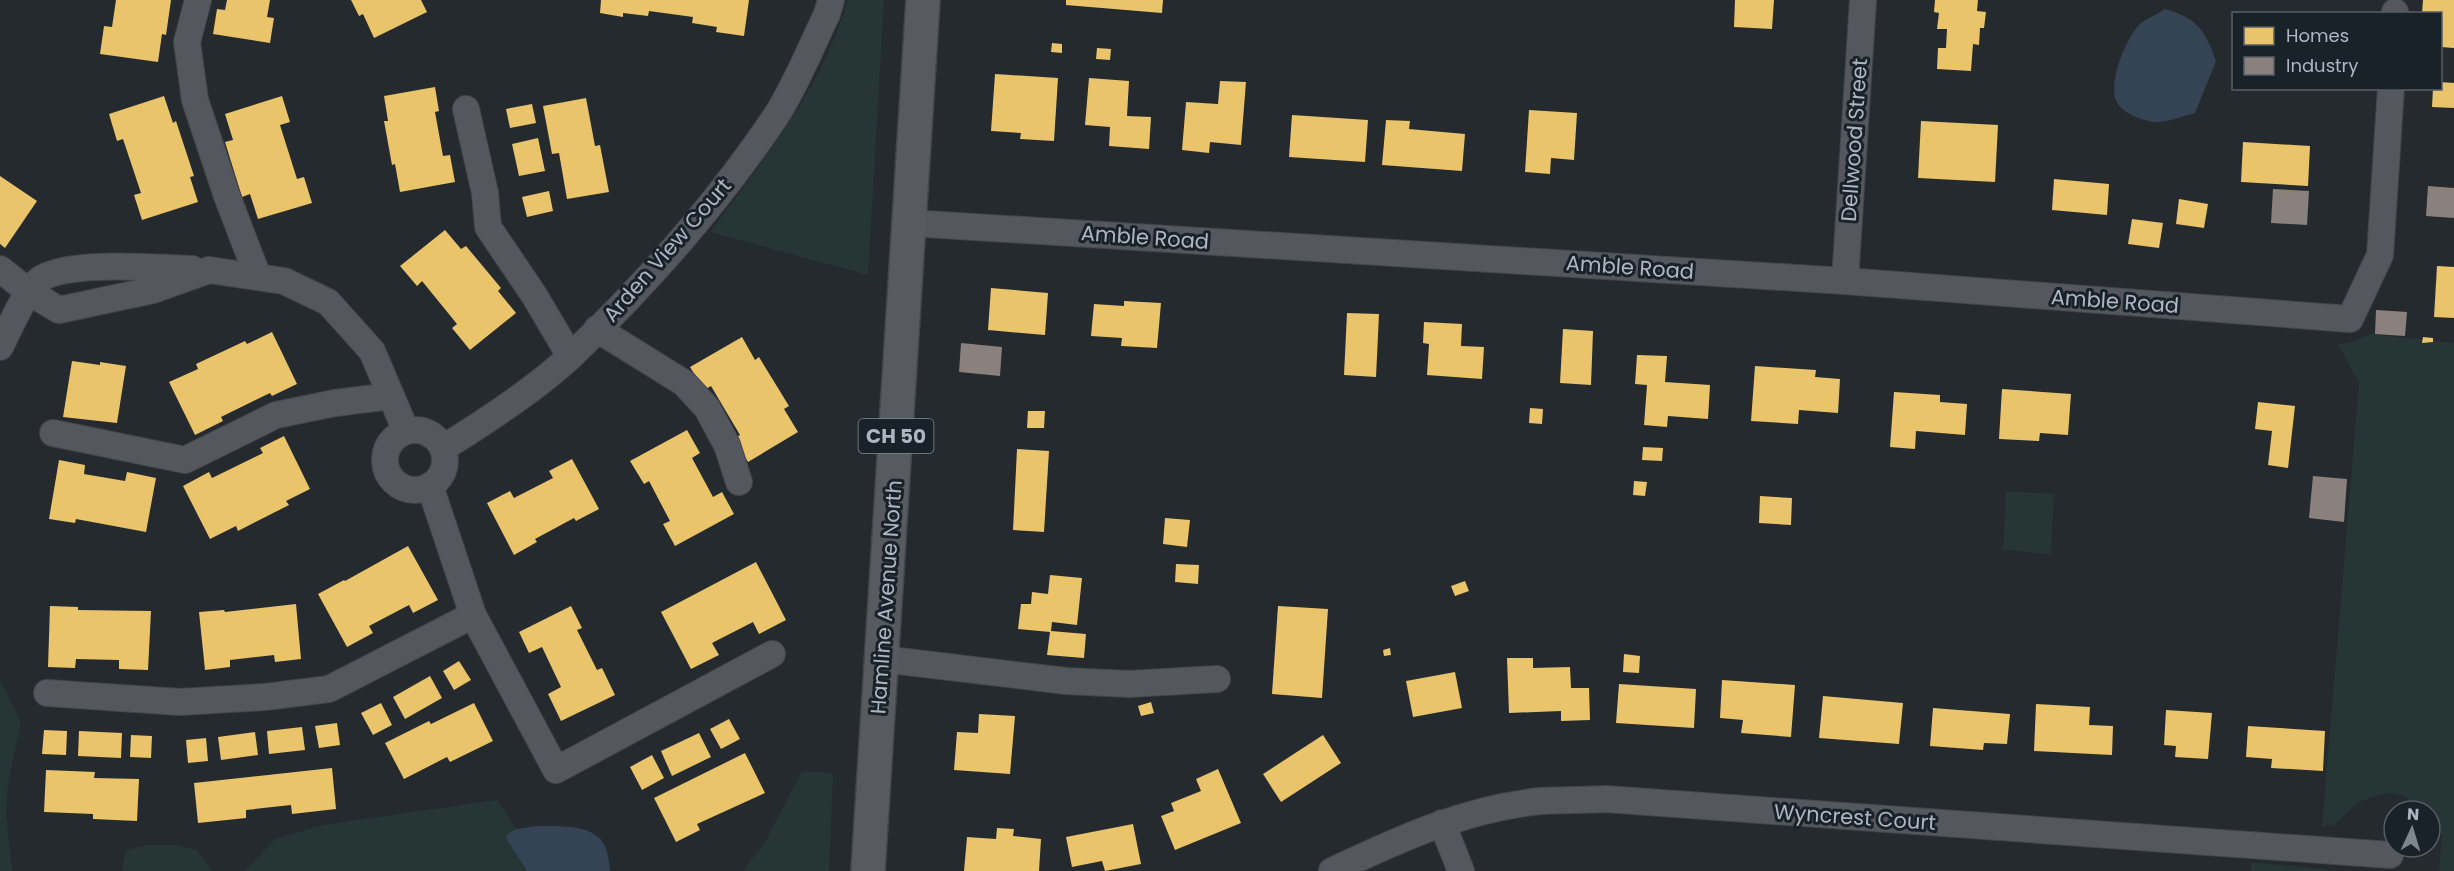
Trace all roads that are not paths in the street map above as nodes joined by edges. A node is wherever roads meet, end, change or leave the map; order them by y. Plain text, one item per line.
1 (198, 0) edge
2 (831, 0) edge
3 (923, 0) edge
4 (1863, 0) edge
5 (2391, 90) edge
6 (466, 109) dead end
7 (910, 223) junction
8 (0, 269) edge
9 (209, 270) junction
10 (258, 277) junction
11 (1845, 281) junction
12 (29, 292) junction
13 (597, 329) junction
14 (0, 347) edge
15 (570, 356) junction
16 (391, 396) junction
17 (406, 431) junction
18 (53, 433) dead end
19 (443, 448) junction
20 (739, 482) dead end
21 (430, 486) junction
22 (473, 615) junction
23 (772, 654) dead end
24 (882, 658) junction
25 (1217, 679) dead end
26 (47, 693) dead end
27 (1442, 823) junction
28 (2382, 854) edge
29 (868, 871) edge
30 (1332, 871) edge
31 (1461, 871) edge

1 - 10 street
2 - 13 street, Arden View Court
3 - 7 main road, Hamline Avenue North / CH 50
4 - 11 street, Dellwood Street
5 - 11 street, Amble Road
6 - 15 street
7 - 11 street, Amble Road
7 - 24 main road, Hamline Avenue North / CH 50
8 - 12 street
9 - 10 street
9 - 12 street
9 - 12 street
10 - 16 street
12 - 14 street
13 - 15 street, Arden View Court
13 - 20 street
15 - 19 street, Arden View Court
16 - 17 street
16 - 18 street
17 - 19 street
17 - 21 street
19 - 21 street
21 - 22 street
22 - 23 street
22 - 26 street
24 - 25 street
24 - 29 main road, Hamline Avenue North / CH 50
27 - 28 street, Wyncrest Court
27 - 30 street, Wyncrest Court
27 - 31 street

